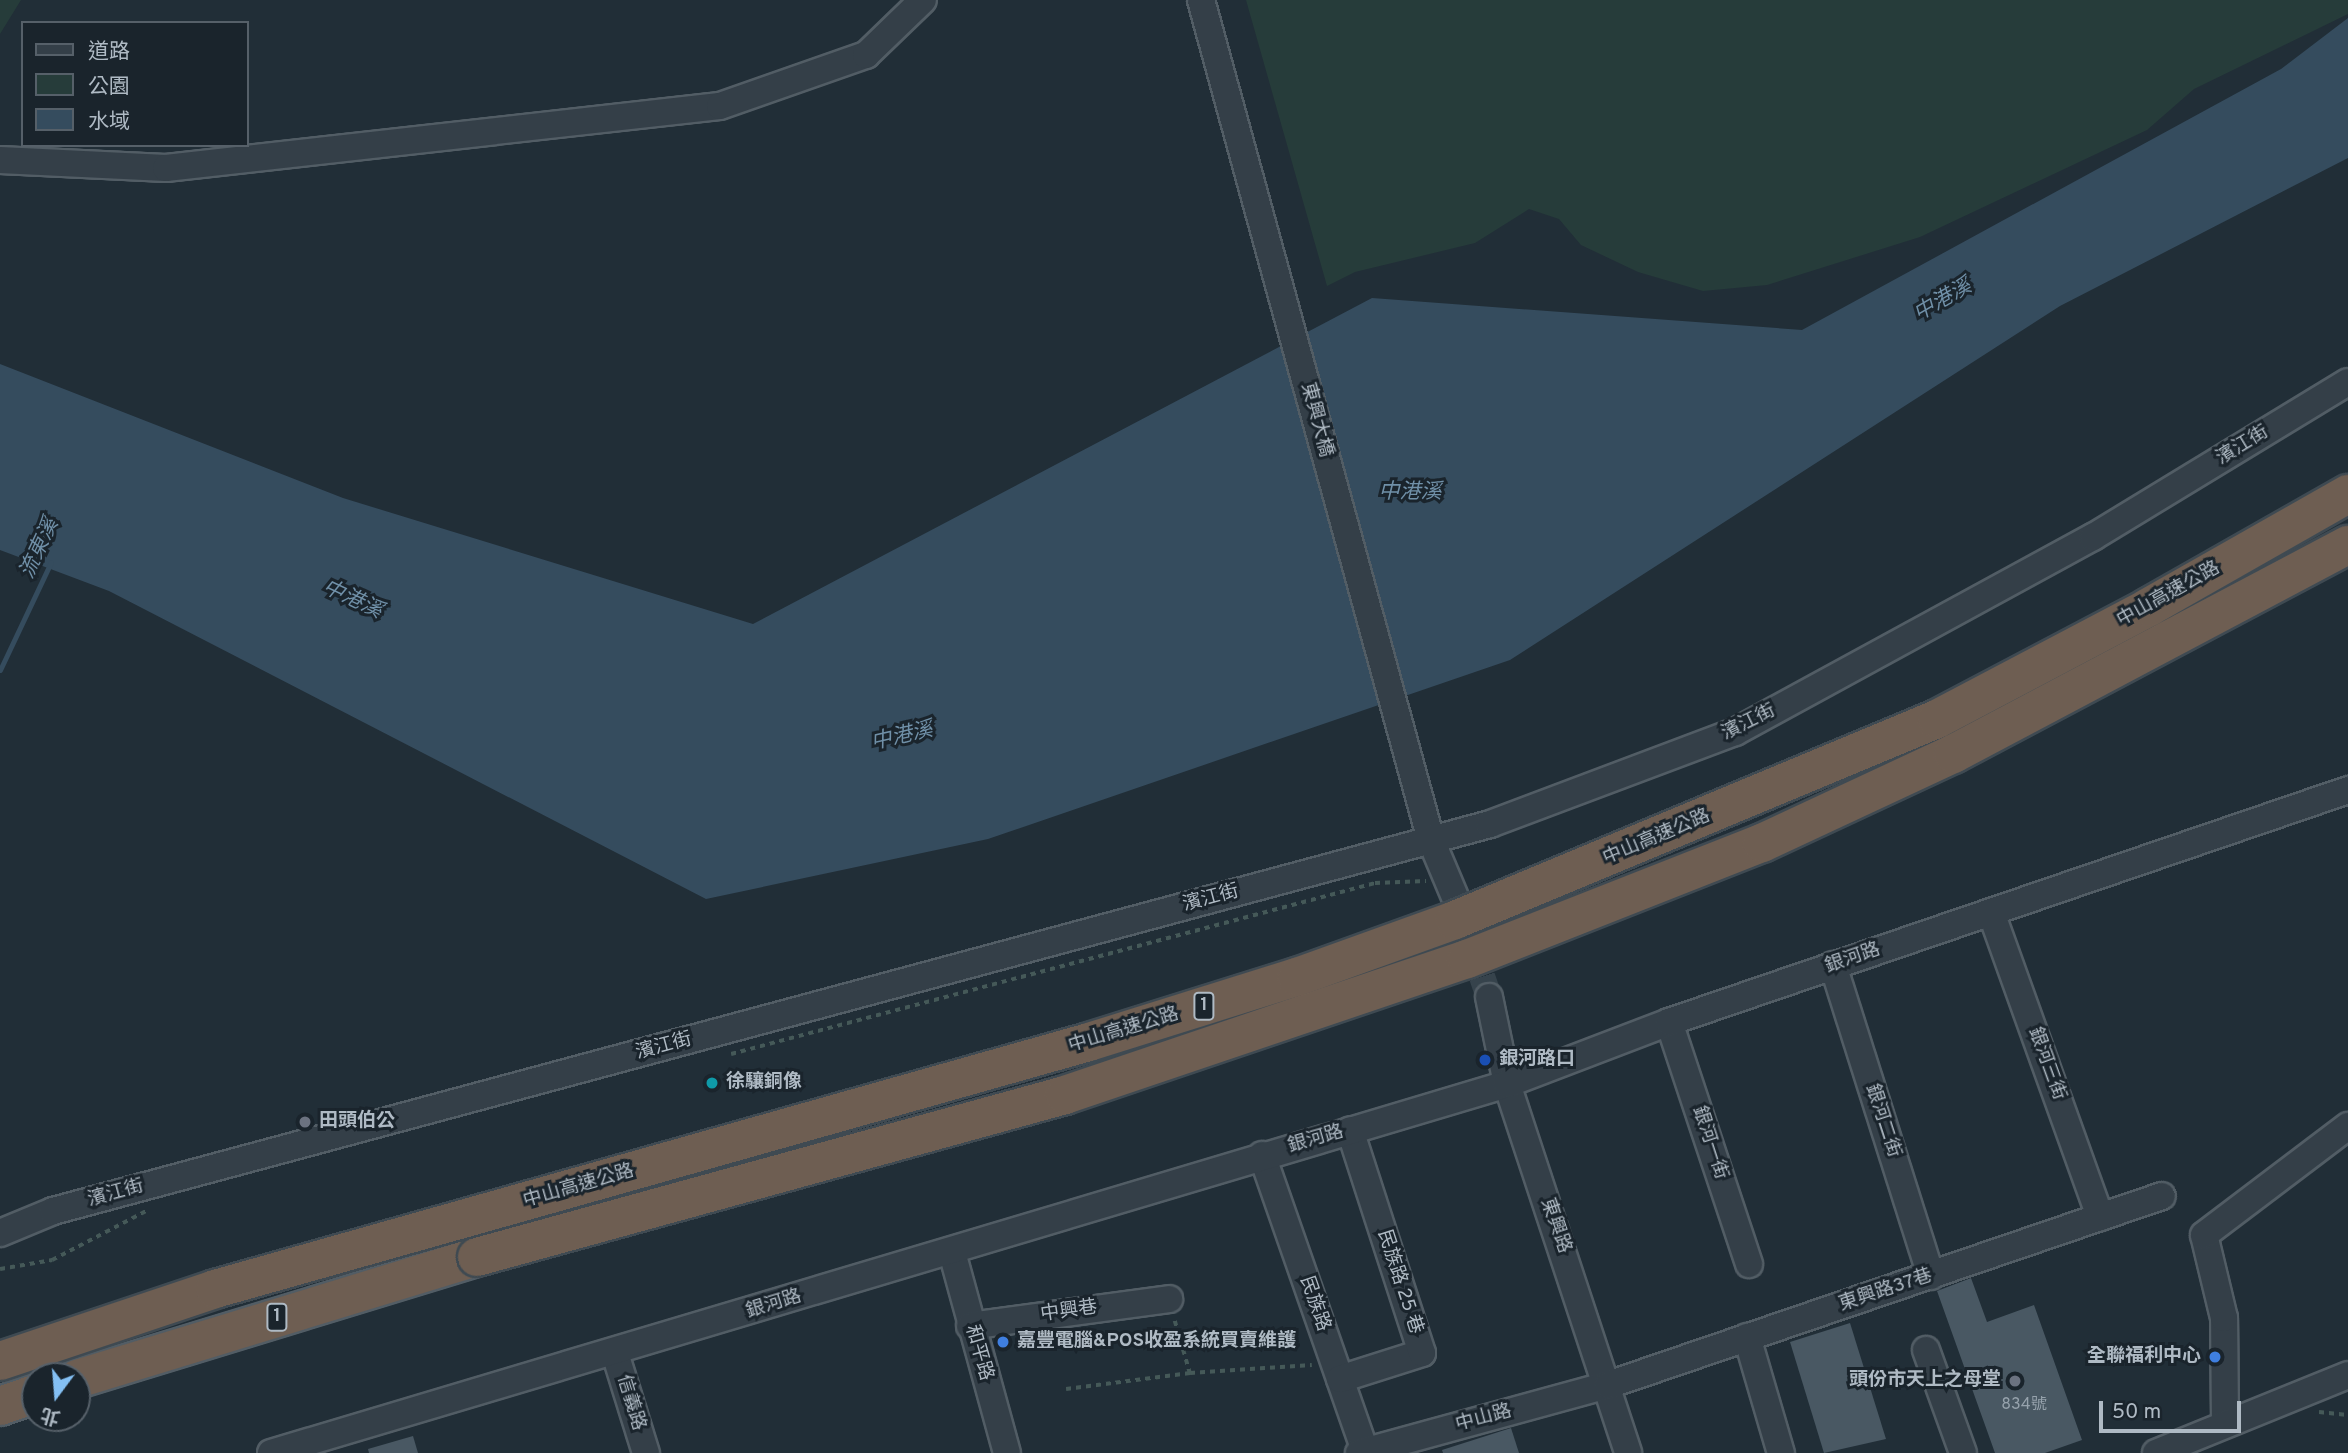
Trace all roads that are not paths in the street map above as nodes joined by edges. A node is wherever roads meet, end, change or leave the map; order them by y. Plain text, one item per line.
1 (923, 0) edge
2 (1201, 0) edge
3 (0, 160) edge
4 (2348, 382) edge
5 (2348, 494) edge
6 (2348, 545) edge
7 (2348, 789) edge
8 (1431, 840) junction
9 (1451, 886) tunnel mouth
10 (1992, 912) junction
11 (1833, 965) junction
12 (1489, 997) tunnel mouth
13 (1669, 1022) junction
14 (1507, 1084) junction
15 (2348, 1126) edge
16 (1350, 1130) junction
17 (1262, 1155) junction
18 (2162, 1196) dead end
19 (2100, 1217) junction
20 (0, 1233) edge
21 (952, 1252) junction
22 (1749, 1264) dead end
23 (1931, 1276) junction
24 (1169, 1298) road end
25 (970, 1325) junction
26 (1747, 1337) junction
27 (1926, 1350) dead end
28 (615, 1353) junction
29 (0, 1361) edge
30 (1337, 1371) junction
31 (91, 1375) edge
32 (2348, 1375) edge
33 (1608, 1385) junction
34 (21, 1399) edge
35 (0, 1406) edge
36 (2225, 1424) junction
37 (288, 1451) edge
38 (1363, 1452) edge
39 (646, 1453) edge
40 (1007, 1453) edge
41 (1628, 1453) edge
42 (1781, 1453) edge
43 (1964, 1453) edge
44 (2156, 1453) edge

1 - 3 street
2 - 8 street, 東興大橋
4 - 8 street, 濱江街
5 - 29 highway, 中山高速公路 / 1, bridge
6 - 31 highway, 中山高速公路 / 1, bridge
7 - 10 street, 銀河路
8 - 9 street, 東興大橋
8 - 20 street, 濱江街
10 - 11 street, 銀河路
10 - 19 street, 銀河三街
11 - 13 street, 銀河路
11 - 23 street, 銀河二街
12 - 14 street, 東興路
13 - 14 street, 銀河路
13 - 22 street, 銀河一街
14 - 16 street, 銀河路
14 - 33 street, 東興路
15 - 36 street
16 - 17 street, 銀河路
16 - 30 street, 民族路 25 巷
17 - 21 street, 銀河路
17 - 30 street, 民族路
18 - 19 street, 東興路37巷
19 - 23 street, 東興路37巷
21 - 25 street, 和平路
21 - 28 street, 銀河路
23 - 26 street, 東興路37巷
24 - 25 street, 中興巷
25 - 40 street, 和平路
26 - 33 street, 東興路37巷
26 - 42 street
27 - 43 street
28 - 37 street, 銀河路
28 - 39 street, 信義路
30 - 38 street, 民族路
32 - 36 street
33 - 38 street, 中山路
33 - 41 street, 東興路
34 - 35 highway
36 - 44 street

